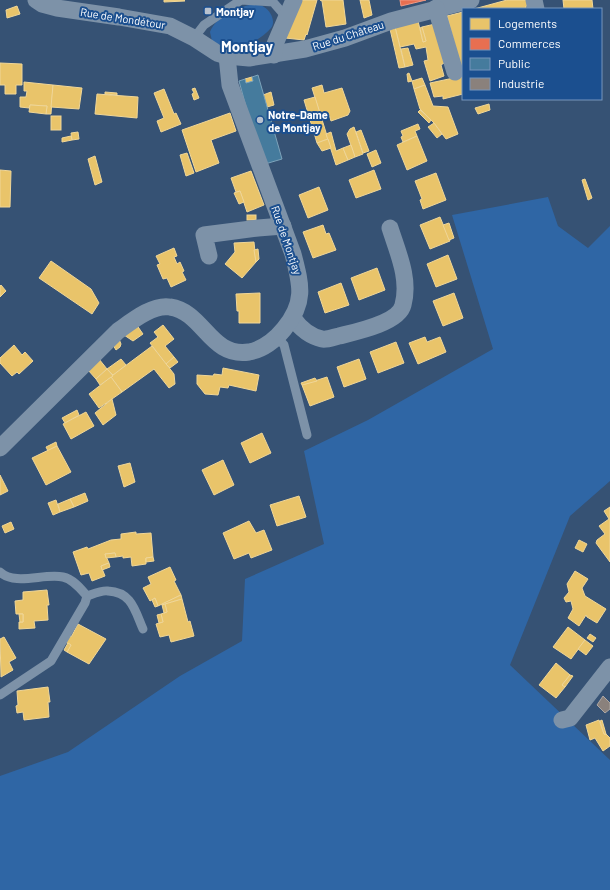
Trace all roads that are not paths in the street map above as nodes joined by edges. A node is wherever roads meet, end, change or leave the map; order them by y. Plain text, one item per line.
1 (36, 0) edge
2 (294, 0) edge
3 (469, 3) edge
4 (436, 8) junction
5 (287, 18) junction
6 (194, 38) junction
7 (274, 55) junction
8 (227, 56) junction
9 (455, 72) dead end
10 (283, 226) junction
11 (390, 228) dead end
12 (209, 256) dead end
13 (293, 318) junction
14 (277, 338) junction
15 (307, 435) dead end
16 (0, 448) edge
17 (0, 572) edge
18 (87, 596) junction
19 (143, 629) dead end
20 (610, 667) edge
21 (0, 695) edge
22 (562, 720) dead end

1 - 6 street, Rue de Mondétour
2 - 5 street
3 - 4 street, Rue du Château
4 - 7 street, Rue du Château
4 - 9 street
5 - 6 lane
5 - 7 street
6 - 8 street, Rue de Mondétour
7 - 8 street, Rue du Château
8 - 10 street, Rue de Montjay
10 - 12 street
10 - 13 street, Rue de Montjay
11 - 13 street
13 - 14 street, Rue de Montjay
14 - 15 lane
14 - 16 street, Rue de Montjay
17 - 18 lane
18 - 19 lane
18 - 21 lane
20 - 22 street

